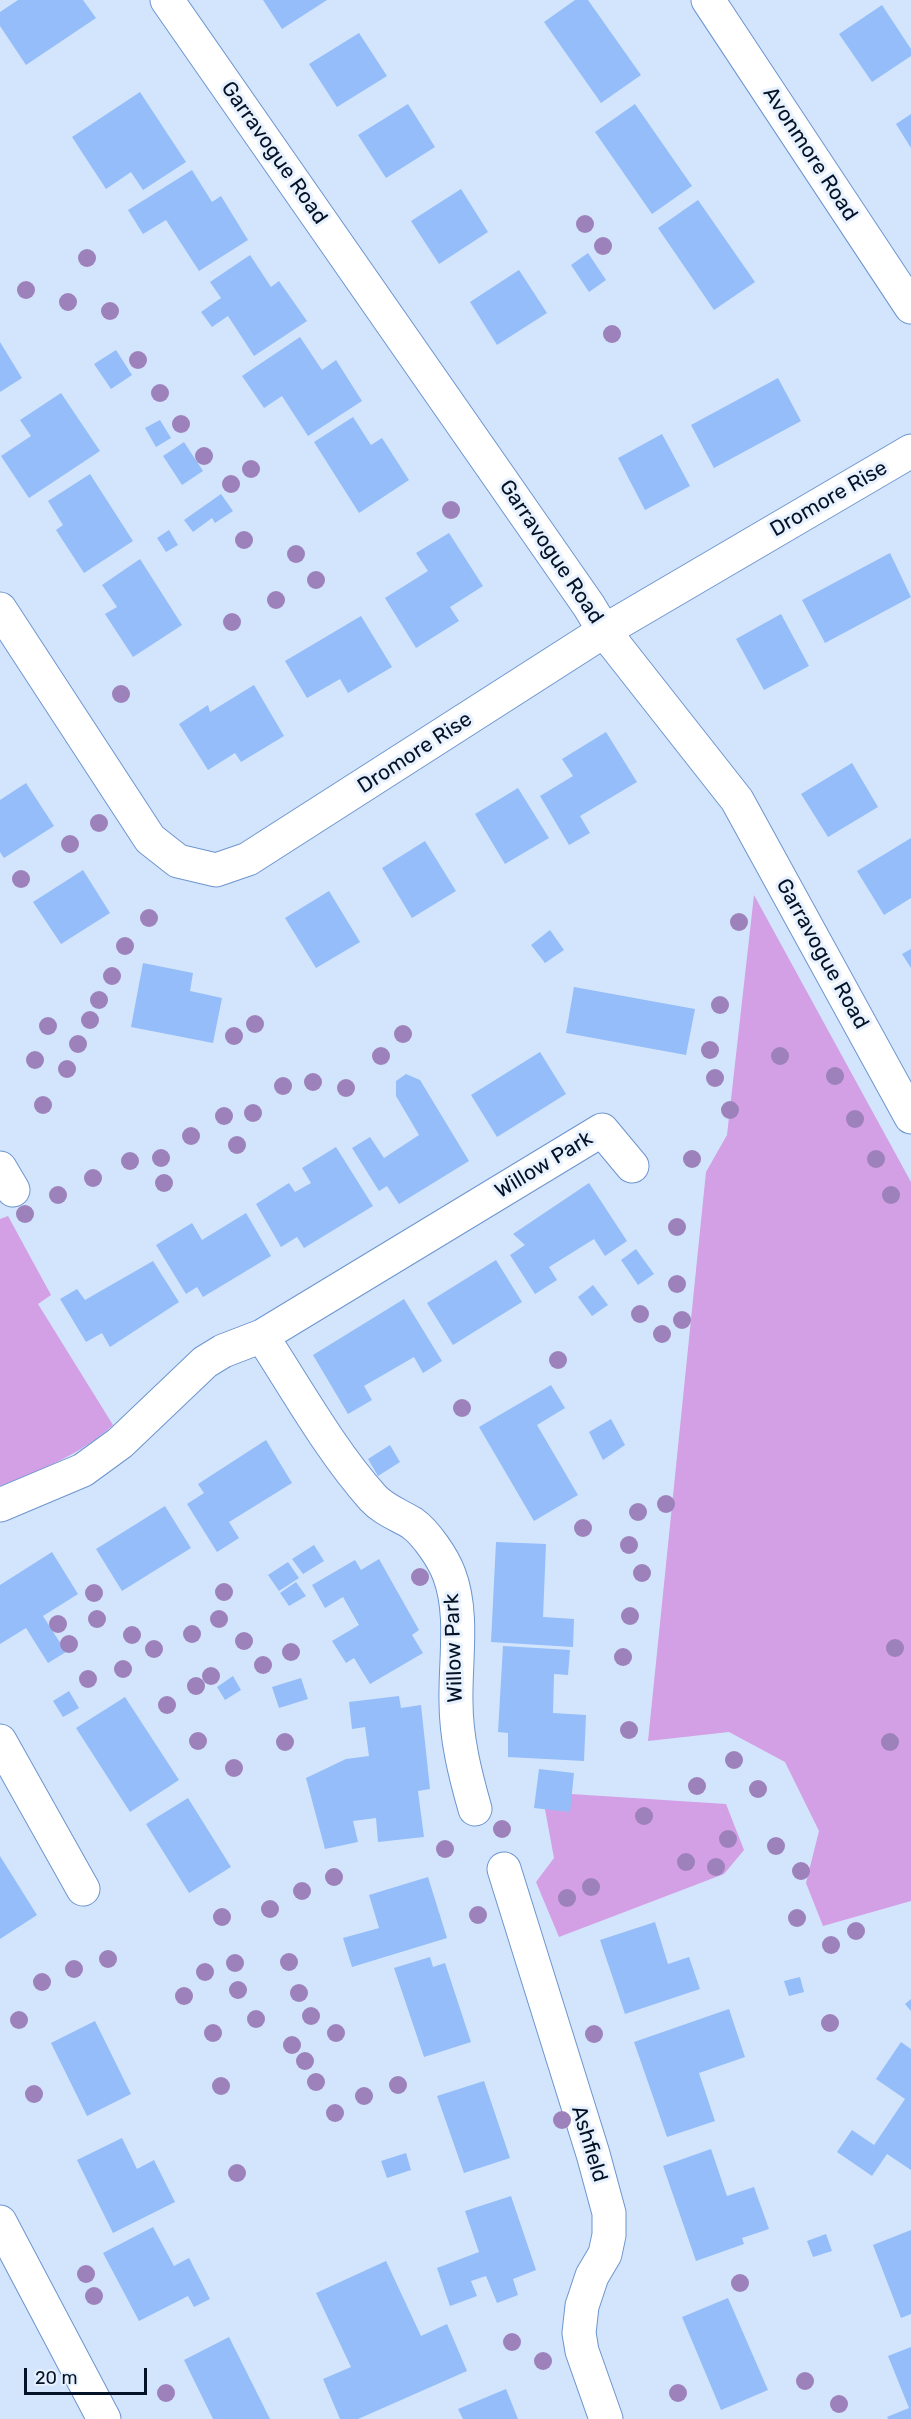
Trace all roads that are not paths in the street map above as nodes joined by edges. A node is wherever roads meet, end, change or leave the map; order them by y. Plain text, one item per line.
1 (167, 0) edge
2 (718, 4) edge
3 (911, 307) edge
4 (911, 451) edge
5 (0, 609) edge
6 (604, 631) junction
7 (911, 1117) edge
8 (632, 1166) dead end
9 (262, 1336) junction
10 (0, 1505) edge
11 (0, 1741) edge
12 (474, 1809) dead end
13 (504, 1869) dead end
14 (83, 1889) dead end
15 (0, 2222) edge
16 (104, 2419) edge
17 (606, 2419) edge

1 - 6 street, Garravogue Road
2 - 3 street, Avonmore Road
4 - 6 street, Dromore Rise
5 - 6 street, Dromore Rise
6 - 7 street, Garravogue Road
8 - 9 street, Willow Park
9 - 10 street, Willow Park
9 - 12 street, Willow Park
11 - 14 street
13 - 17 street, Ashfield
15 - 16 street

